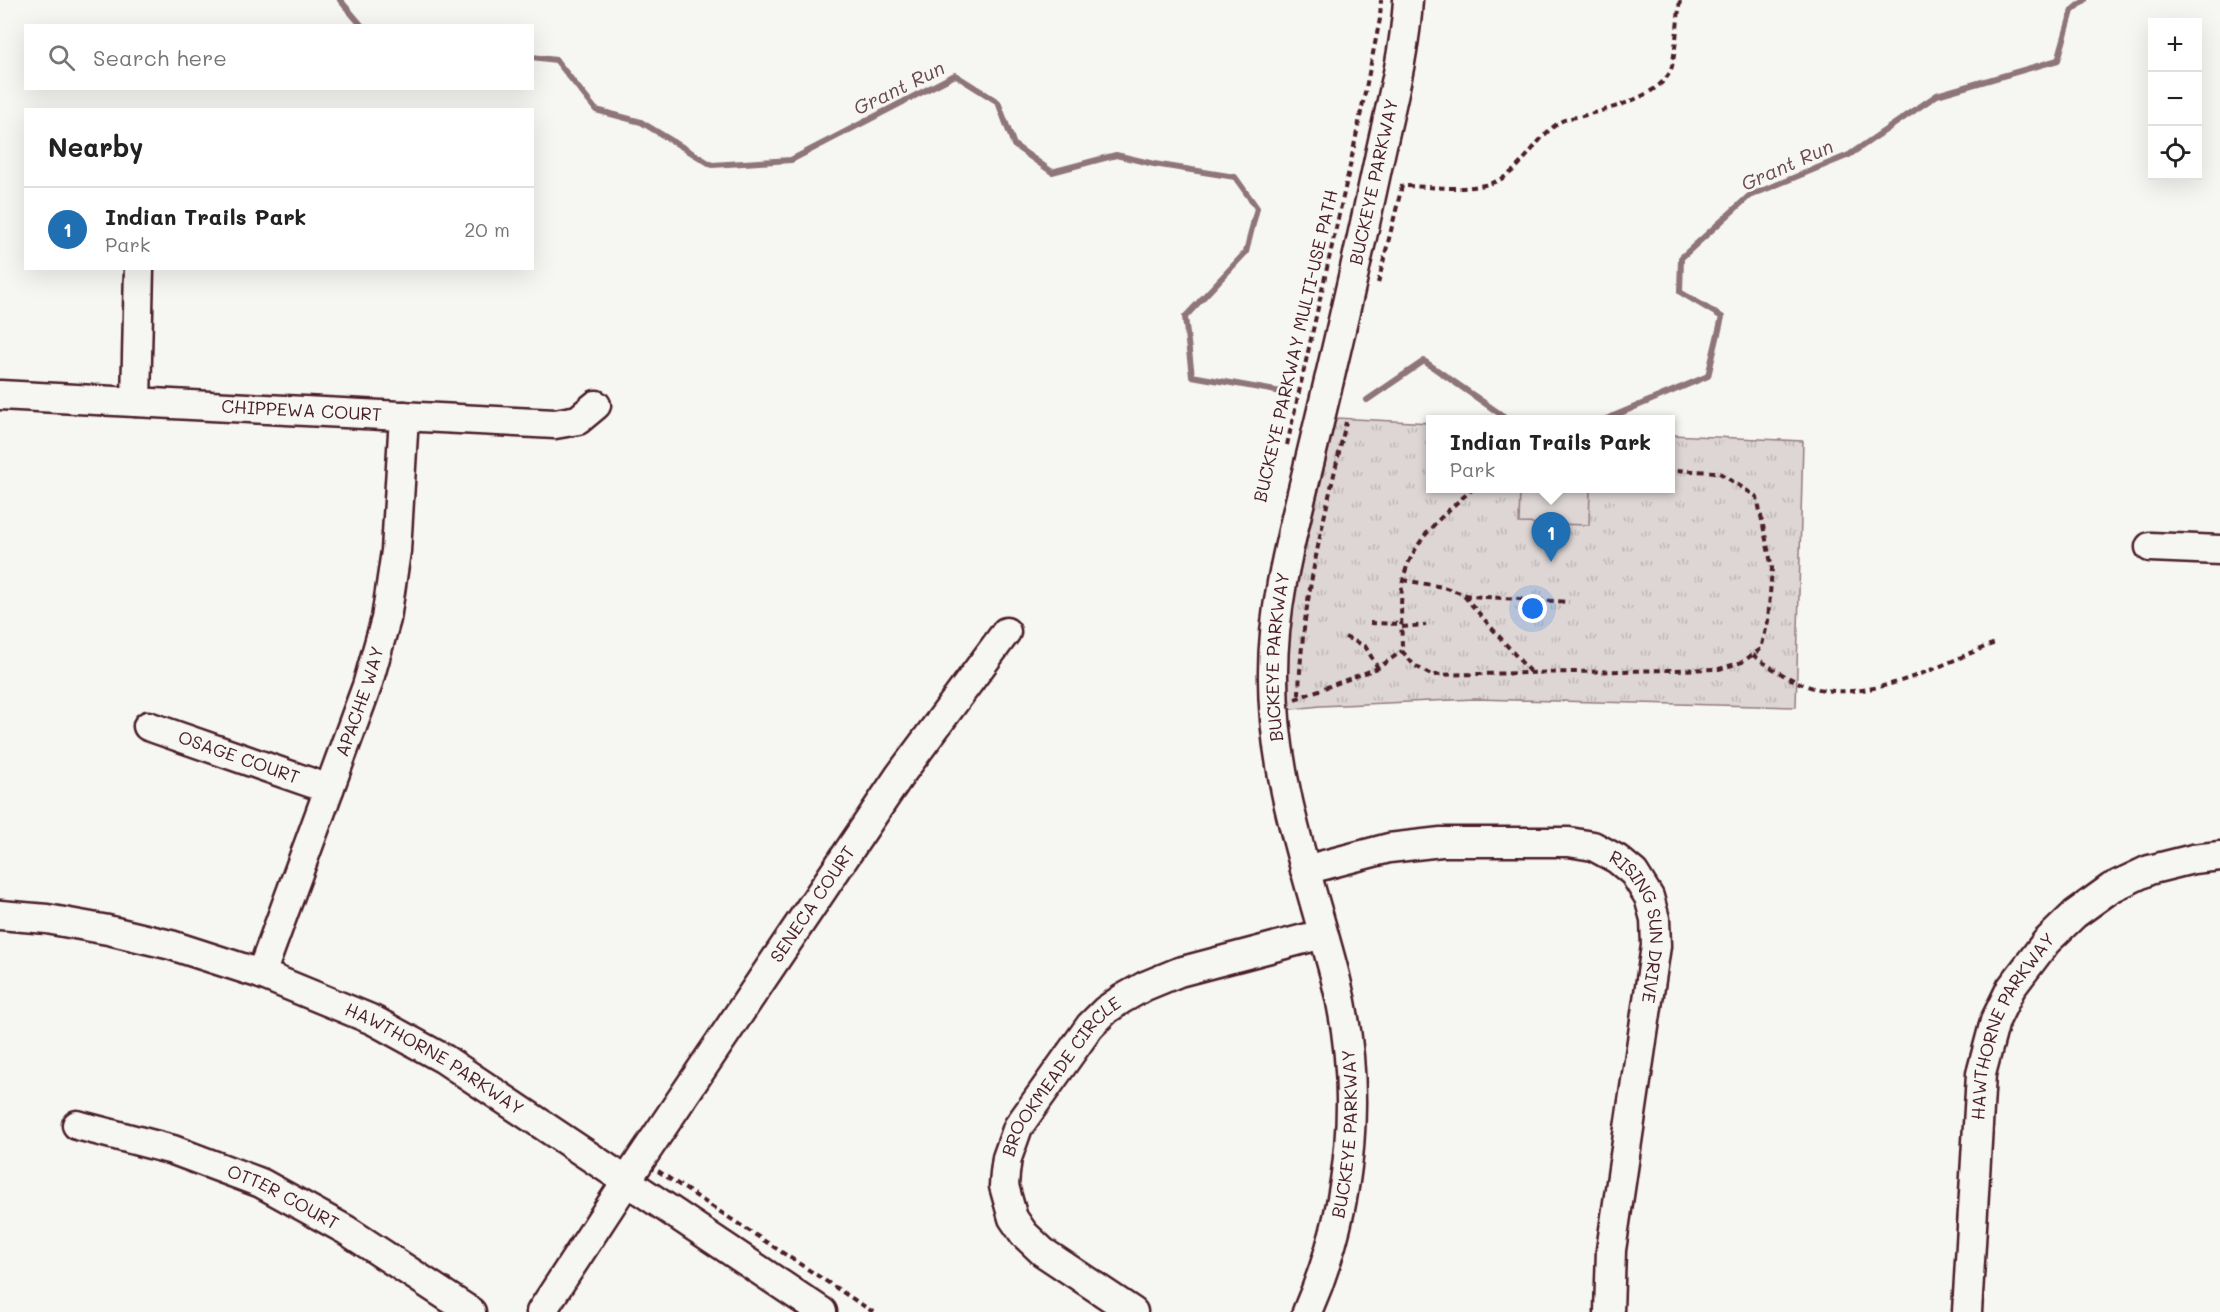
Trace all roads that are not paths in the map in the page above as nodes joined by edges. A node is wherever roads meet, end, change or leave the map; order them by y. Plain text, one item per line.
1 (1408, 0) edge
2 (139, 270) edge
3 (0, 395) edge
4 (136, 402) junction
5 (596, 405) dead end
6 (404, 416) junction
7 (2150, 547) dead end
8 (2220, 550) edge
9 (1006, 632) dead end
10 (148, 726) dead end
11 (329, 789) junction
12 (2220, 856) edge
13 (1305, 870) junction
14 (0, 915) edge
15 (1323, 934) junction
16 (261, 974) junction
17 (77, 1125) dead end
18 (627, 1182) junction
19 (471, 1312) edge
20 (541, 1312) edge
21 (822, 1312) edge
22 (1133, 1312) edge
23 (1307, 1312) edge
24 (1609, 1312) edge
25 (1967, 1312) edge

1 - 13 street, BUCKEYE PARKWAY
2 - 4 street
3 - 4 street, CHIPPEWA COURT
4 - 6 street, CHIPPEWA COURT
5 - 6 street, CHIPPEWA COURT
6 - 11 street, APACHE WAY
7 - 8 street
9 - 18 street, SENECA COURT
10 - 11 street, OSAGE COURT
11 - 16 street, APACHE WAY
12 - 25 street, HAWTHORNE PARKWAY
13 - 15 street, BUCKEYE PARKWAY
13 - 24 street, RISING SUN DRIVE
14 - 16 street, HAWTHORNE PARKWAY
15 - 22 street, BROOKMEADE CIRCLE
15 - 23 street, BUCKEYE PARKWAY
16 - 18 street, HAWTHORNE PARKWAY
17 - 19 street, OTTER COURT
18 - 20 street, SENECA COURT
18 - 21 street, HAWTHORNE PARKWAY

